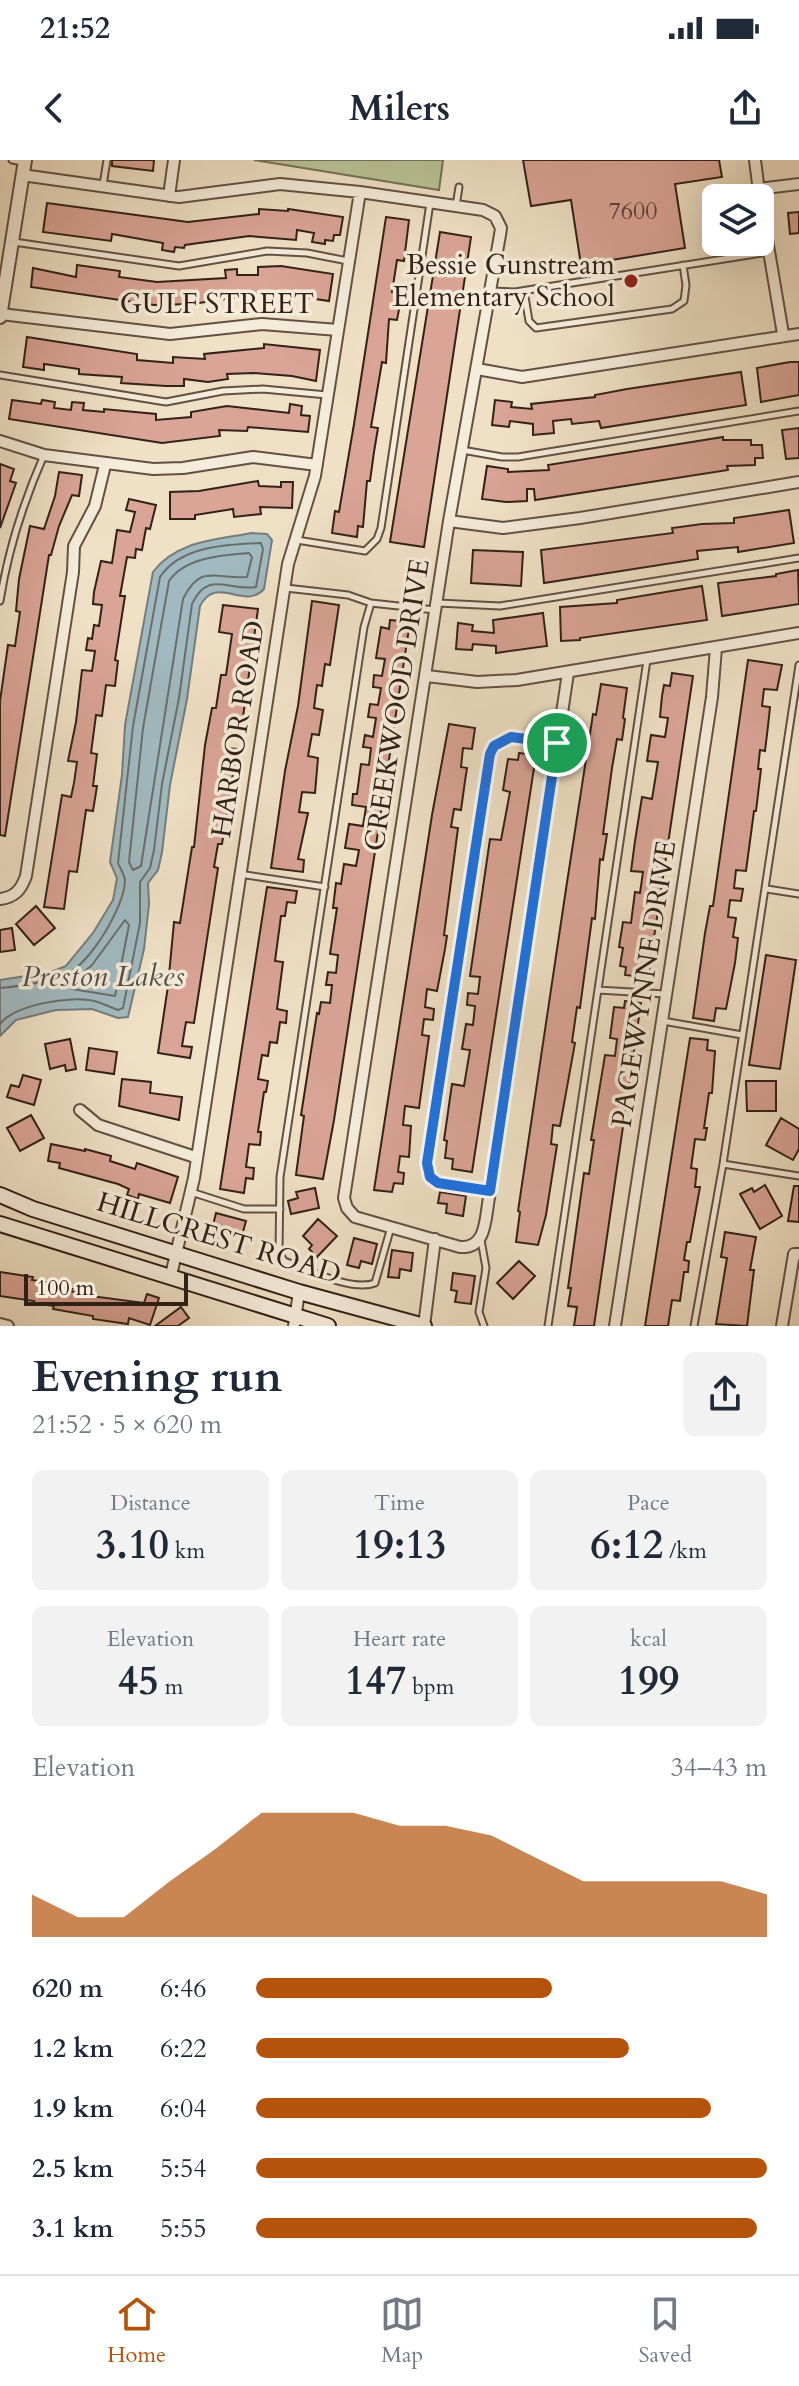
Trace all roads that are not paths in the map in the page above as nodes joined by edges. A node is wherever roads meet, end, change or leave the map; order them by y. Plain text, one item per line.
1 (107, 160) edge
2 (174, 160) edge
3 (755, 160) edge
4 (21, 164) edge
5 (758, 184) edge
6 (799, 184) edge
7 (103, 186) junction
8 (459, 187) dead end
9 (774, 191) edge
10 (360, 192) junction
11 (169, 196) junction
12 (431, 202) junction
13 (456, 206) junction
14 (8, 235) edge
15 (743, 256) edge
16 (770, 256) edge
17 (349, 261) junction
18 (683, 265) junction
19 (492, 291) junction
20 (524, 291) junction
21 (1, 309) edge
22 (338, 330) junction
23 (783, 334) junction
24 (799, 334) edge
25 (477, 369) junction
26 (0, 375) edge
27 (328, 395) junction
28 (799, 411) edge
29 (0, 441) edge
30 (462, 450) junction
31 (44, 455) junction
32 (105, 465) junction
33 (317, 465) junction
34 (799, 482) edge
35 (449, 521) junction
36 (295, 540) junction
37 (799, 558) edge
38 (284, 588) junction
39 (0, 601) edge
40 (371, 603) junction
41 (436, 606) junction
42 (799, 633) edge
43 (716, 648) junction
44 (647, 660) junction
45 (799, 665) edge
46 (568, 673) junction
47 (427, 676) junction
48 (797, 698) edge
49 (557, 743) junction
50 (239, 874) junction
51 (325, 887) junction
52 (767, 889) junction
53 (799, 894) edge
54 (0, 899) edge
55 (598, 990) junction
56 (666, 994) junction
57 (662, 1021) junction
58 (742, 1035) junction
59 (80, 1110) dead end
60 (195, 1157) junction
61 (723, 1164) junction
62 (799, 1176) edge
63 (191, 1192) junction
64 (0, 1195) edge
65 (489, 1195) junction
66 (280, 1209) junction
67 (0, 1224) edge
68 (391, 1226) junction
69 (435, 1239) junction
70 (481, 1239) junction
71 (178, 1252) junction
72 (797, 1254) edge
73 (171, 1275) junction
74 (299, 1292) junction
75 (295, 1321) edge
76 (0, 1324) edge
77 (8, 1326) edge
78 (328, 1326) edge
79 (424, 1326) edge
80 (484, 1326) edge
81 (548, 1326) edge
82 (615, 1326) edge
83 (694, 1326) edge
84 (782, 1326) edge

1 - 7 lane
2 - 11 street
3 - 5 street
4 - 7 street
4 - 14 street
6 - 9 street
7 - 11 street
8 - 13 lane
10 - 11 street
10 - 12 street
10 - 17 street, HARBOR ROAD
12 - 13 street
12 - 36 lane
13 - 19 street, CREEKWOOD DRIVE
14 - 17 lane
14 - 21 street
15 - 18 lane
16 - 23 street
17 - 22 street, HARBOR ROAD
18 - 20 lane
18 - 20 lane
19 - 20 lane
19 - 25 street, CREEKWOOD DRIVE
21 - 22 street, GULF STREET
22 - 27 street, HARBOR ROAD
23 - 24 street
23 - 25 street
25 - 30 street, CREEKWOOD DRIVE
26 - 27 lane
27 - 33 street, HARBOR ROAD
28 - 30 lane
29 - 31 street
30 - 35 street, CREEKWOOD DRIVE
31 - 32 street
31 - 39 lane
32 - 33 street
32 - 54 street
33 - 36 street, HARBOR ROAD
34 - 35 street
35 - 41 street, CREEKWOOD DRIVE
36 - 38 street, HARBOR ROAD
37 - 41 lane
38 - 40 lane
38 - 50 street, HARBOR ROAD
40 - 41 lane
40 - 51 lane
41 - 47 street, CREEKWOOD DRIVE
42 - 43 street
43 - 44 street
43 - 56 street, PAGEWYNNE DRIVE
44 - 46 street
44 - 55 lane
45 - 48 lane
46 - 47 street
46 - 49 street
47 - 68 street, CREEKWOOD DRIVE
48 - 52 lane
49 - 65 street
49 - 65 lane
50 - 51 lane
50 - 60 street, HARBOR ROAD
51 - 66 lane
52 - 53 lane
52 - 58 lane
55 - 56 lane
55 - 81 lane
56 - 57 street, PAGEWYNNE DRIVE
57 - 58 lane
57 - 82 street, PAGEWYNNE DRIVE
58 - 61 lane
59 - 60 street
60 - 63 street, HARBOR ROAD
61 - 62 lane
61 - 83 lane
63 - 66 lane
63 - 71 street, HARBOR ROAD
64 - 71 main road, HILLCREST ROAD
65 - 70 street
66 - 68 lane
67 - 73 main road, HILLCREST ROAD
68 - 69 street
69 - 70 street
69 - 79 street
70 - 80 lane
71 - 73 street, HARBOR ROAD
71 - 74 main road, HILLCREST ROAD
72 - 84 street
73 - 75 main road, HILLCREST ROAD
74 - 75 street
74 - 79 main road, HILLCREST ROAD
75 - 78 main road, HILLCREST ROAD
76 - 77 street

